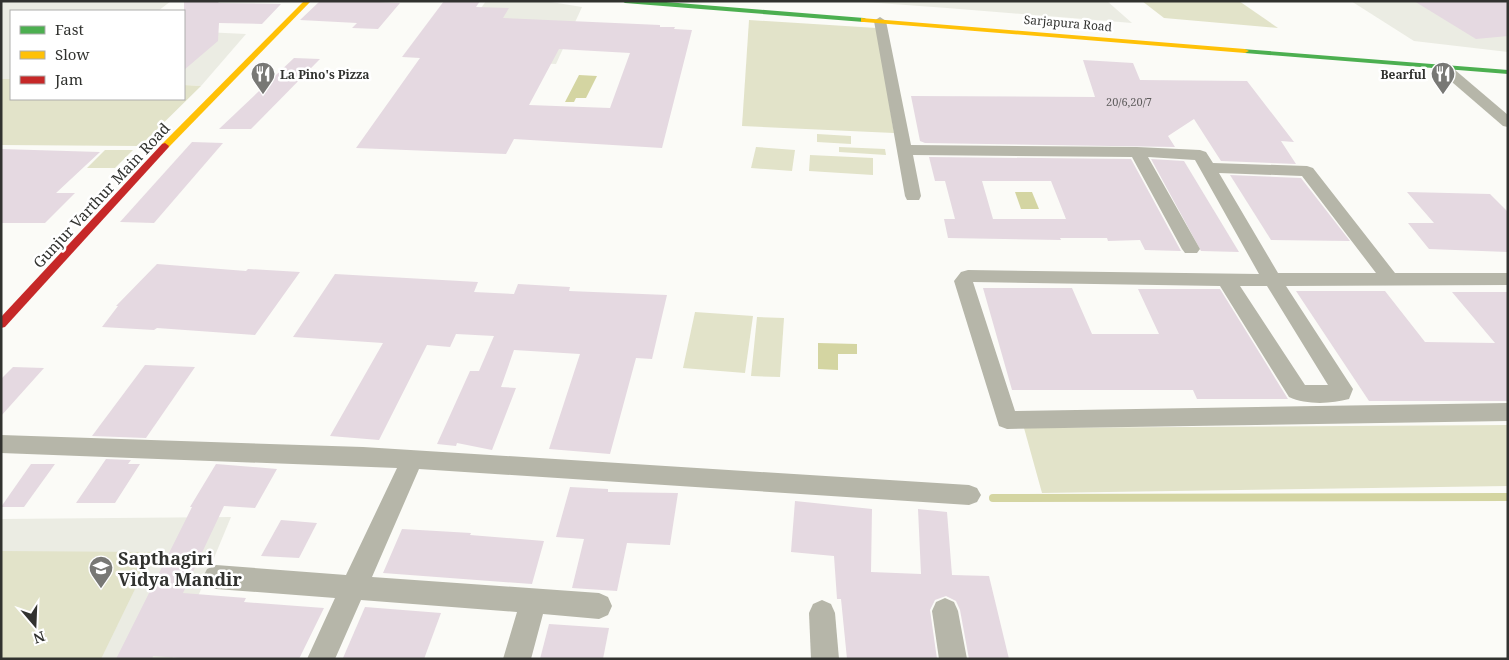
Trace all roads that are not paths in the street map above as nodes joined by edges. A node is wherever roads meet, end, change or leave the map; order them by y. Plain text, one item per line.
1 (308, 1) edge
2 (625, 1) edge
3 (770, 1) edge
4 (793, 3) junction
5 (788, 14) junction
6 (880, 21) junction
7 (1304, 44) dead end
8 (1443, 67) junction
9 (1508, 72) edge
10 (1508, 123) edge
11 (904, 150) junction
12 (1137, 152) junction
13 (1207, 168) junction
14 (913, 196) dead end
15 (1191, 249) dead end
16 (1390, 278) junction
17 (1272, 279) junction
18 (1508, 279) edge
19 (1226, 280) junction
20 (1, 324) edge
21 (1508, 412) edge
22 (1, 444) edge
23 (412, 460) junction
24 (969, 495) dead end
25 (216, 577) dead end
26 (354, 587) junction
27 (533, 601) junction
28 (599, 606) dead end
29 (945, 611) dead end
30 (822, 613) dead end
31 (321, 659) edge
32 (517, 659) edge
33 (826, 659) edge
34 (953, 659) edge

1 - 20 main road, Gunjur Varthur Main Road
2 - 5 main road, Sarjapura Road
3 - 4 main road, Sarjapura Road
4 - 5 main road
4 - 7 main road, Sarjapura Road
5 - 6 main road, Sarjapura Road
6 - 8 main road, Sarjapura Road
6 - 11 street
8 - 9 main road, Sarjapura Road
8 - 10 street
11 - 12 street
11 - 14 street
12 - 13 street
12 - 15 street
13 - 16 street
13 - 17 street
16 - 17 street
16 - 18 street
17 - 19 street
17 - 19 street
19 - 21 street
22 - 23 street
23 - 24 street
23 - 26 street
25 - 26 street
26 - 27 street
26 - 31 street
27 - 28 street
27 - 32 street
29 - 34 street
30 - 33 street

